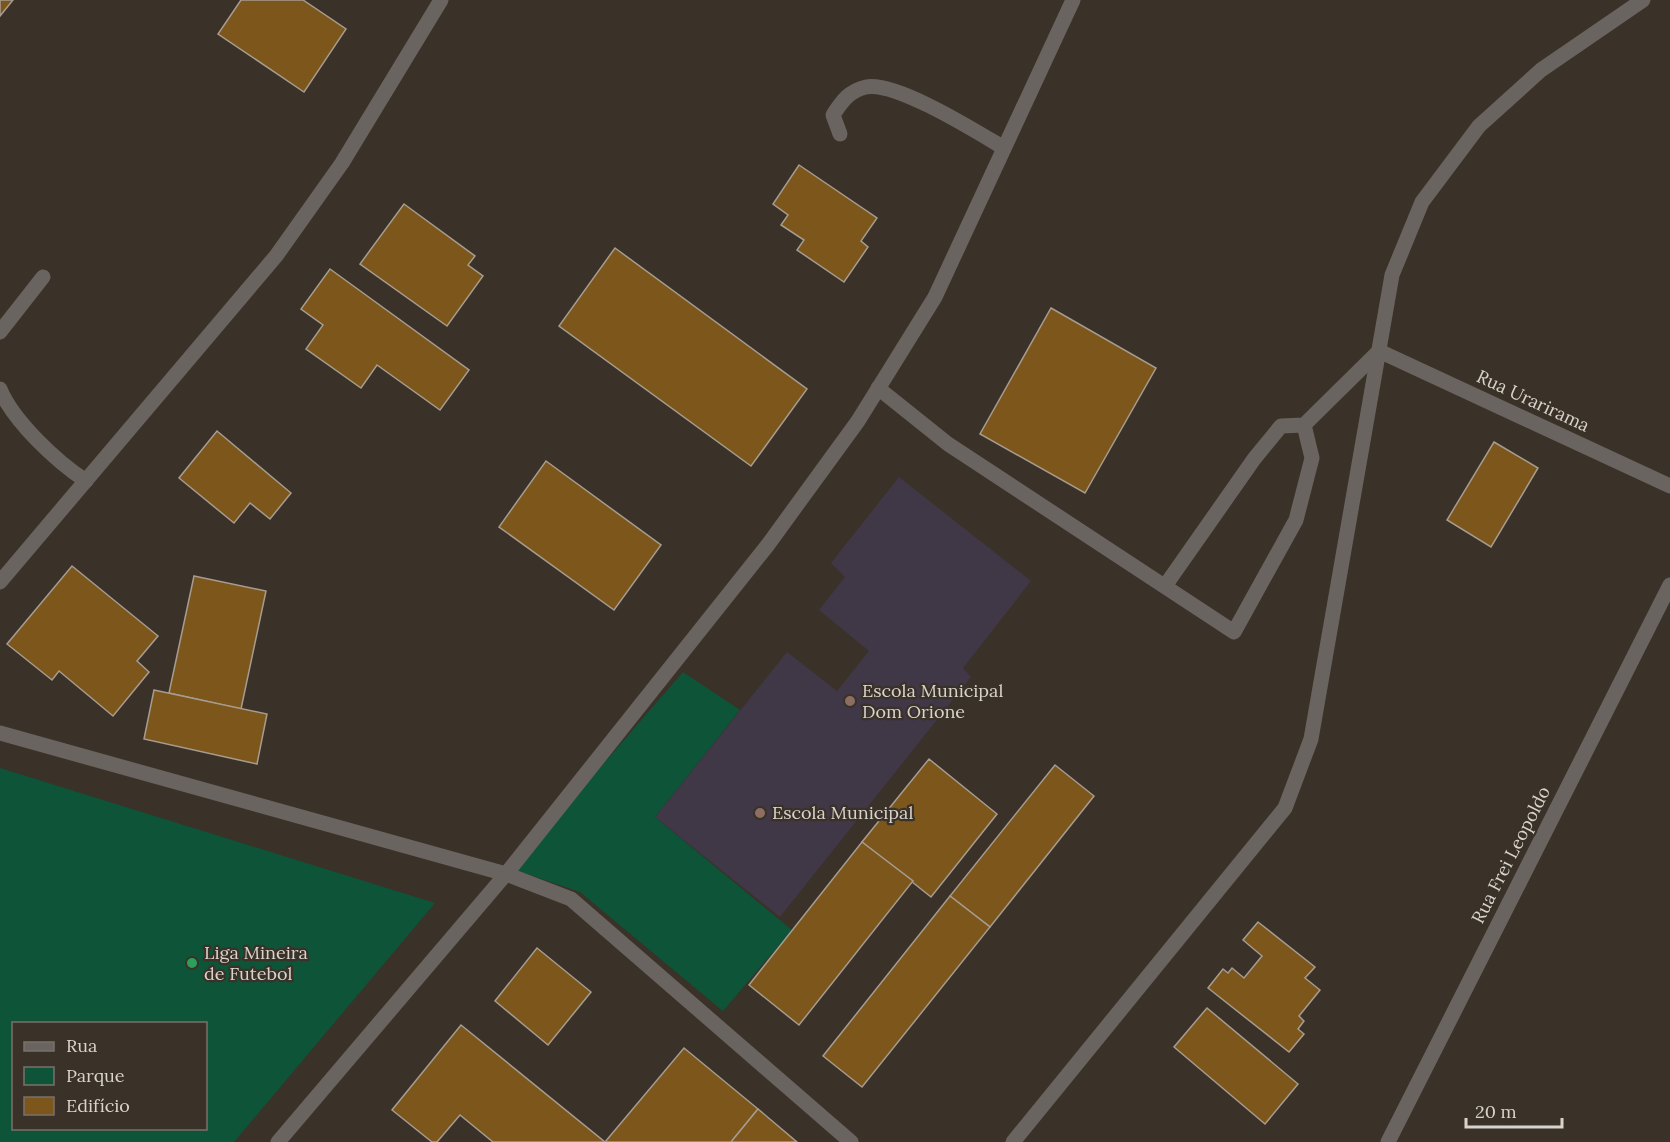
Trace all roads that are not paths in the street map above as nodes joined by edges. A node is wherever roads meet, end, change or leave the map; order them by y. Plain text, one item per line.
1 (441, 0) edge
2 (1073, 0) edge
3 (1643, 0) edge
4 (840, 134) dead end
5 (1004, 148) junction
6 (43, 277) dead end
7 (0, 332) edge
8 (1379, 351) junction
9 (878, 388) junction
10 (0, 389) edge
11 (1304, 425) junction
12 (86, 481) junction
13 (1670, 486) edge
14 (0, 582) edge
15 (1670, 585) edge
16 (1165, 586) junction
17 (0, 733) edge
18 (506, 874) junction
19 (278, 1142) edge
20 (850, 1142) edge
21 (1013, 1142) edge
22 (1388, 1142) edge

1 - 12 street
2 - 5 street
3 - 8 street
4 - 5 street
5 - 9 street
6 - 7 street
8 - 11 street
8 - 13 street, Rua Urarirama
8 - 21 street
9 - 16 street
9 - 18 street
10 - 12 street
11 - 16 street
11 - 16 street
12 - 14 street
15 - 22 street, Rua Frei Leopoldo
17 - 18 street
18 - 19 street
18 - 20 street

